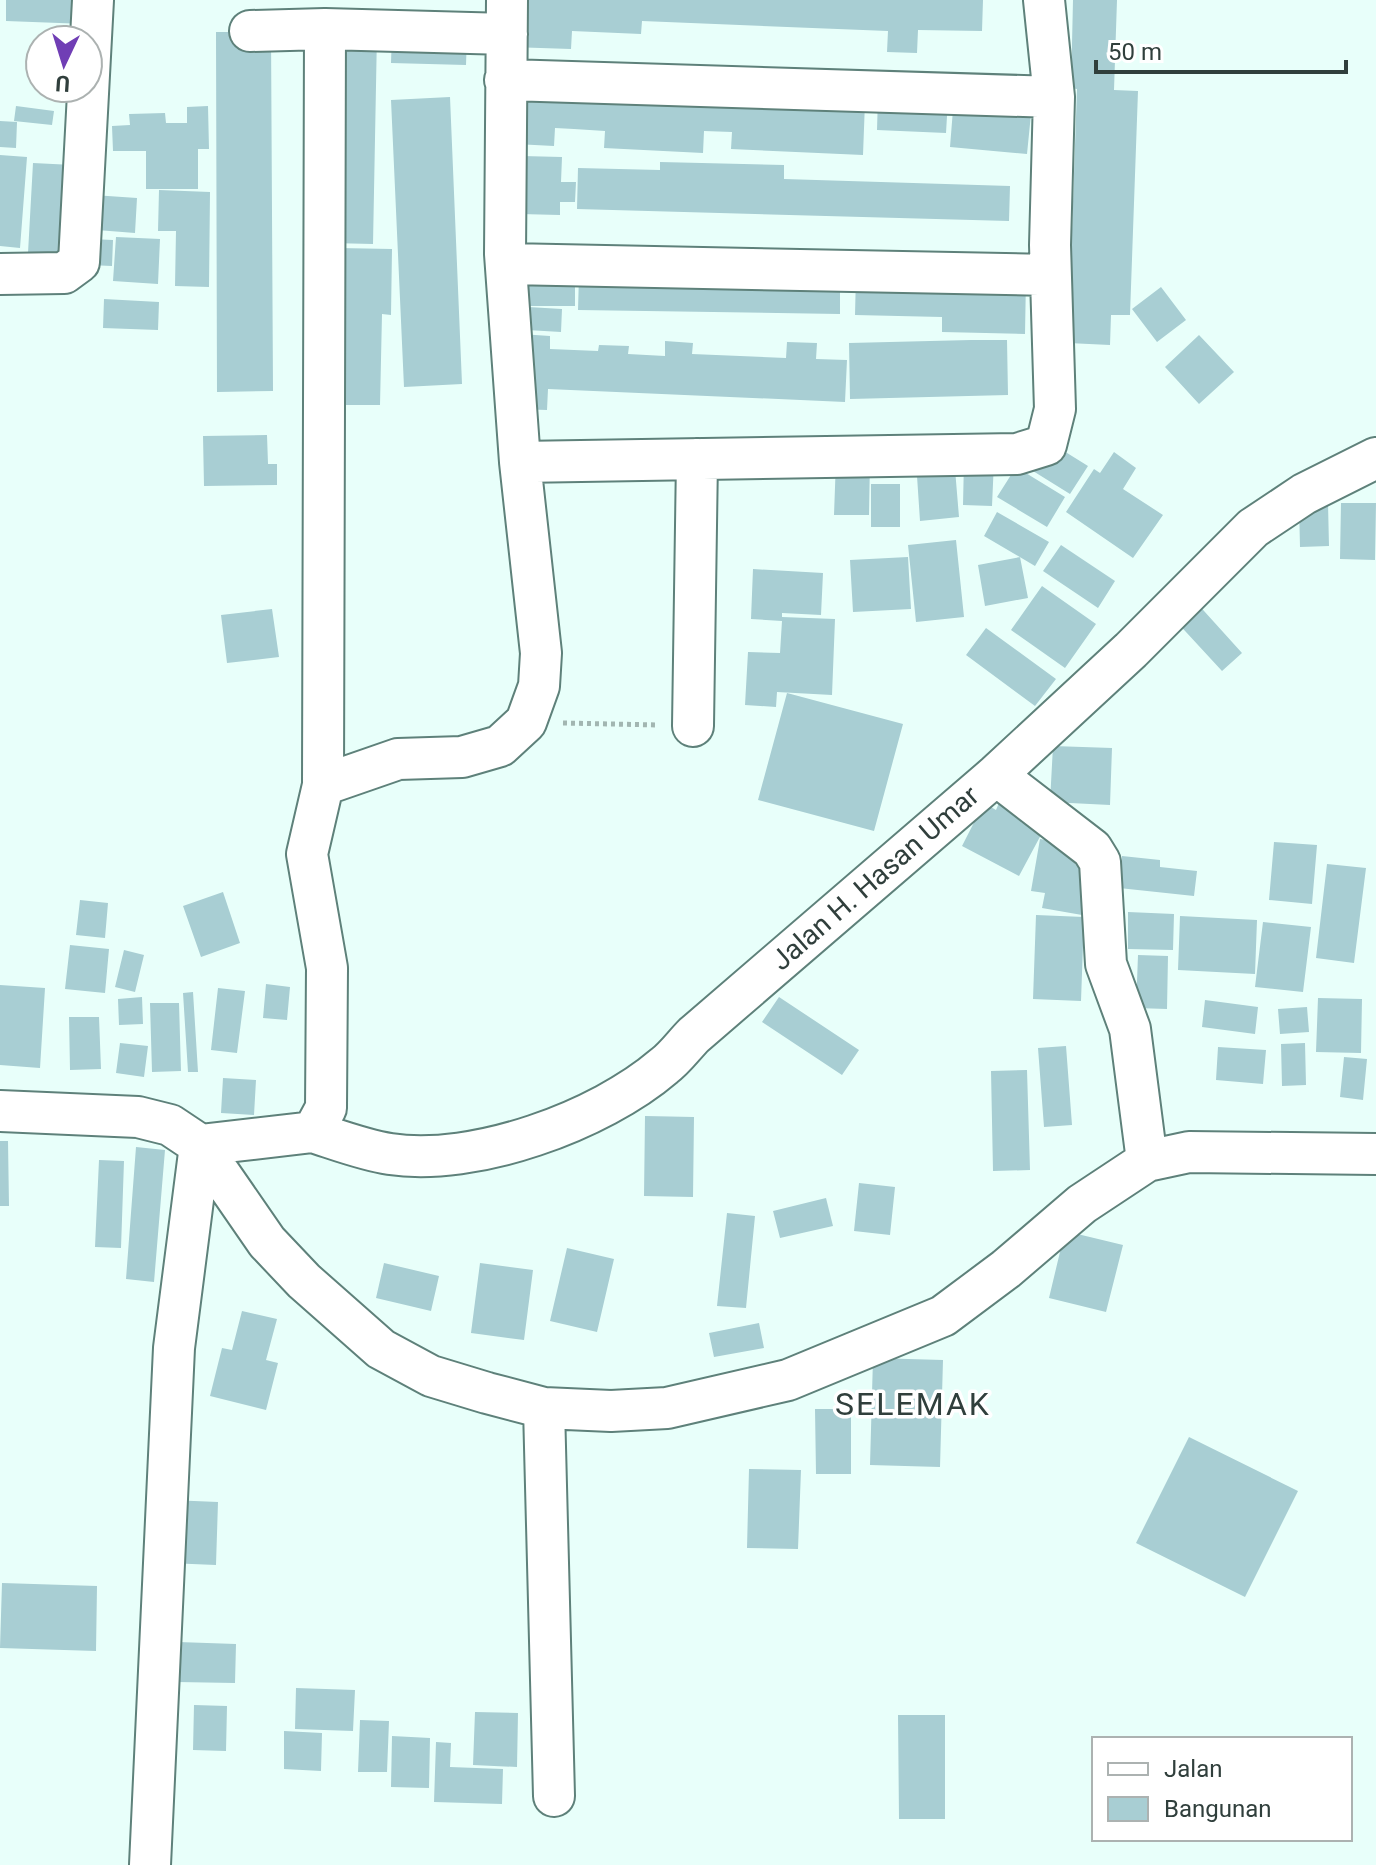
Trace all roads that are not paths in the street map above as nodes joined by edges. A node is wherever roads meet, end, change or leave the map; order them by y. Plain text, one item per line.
1 (93, 0) edge
2 (1044, 0) edge
3 (456, 16) edge
4 (507, 17) edge
5 (325, 29) junction
6 (250, 31) dead end
7 (505, 80) junction
8 (1054, 97) junction
9 (506, 264) junction
10 (0, 274) edge
11 (1050, 275) junction
12 (697, 459) junction
13 (520, 462) junction
14 (1374, 465) edge
15 (693, 726) road end
16 (996, 775) junction
17 (323, 785) junction
18 (0, 1111) edge
19 (313, 1132) junction
20 (200, 1145) junction
21 (1376, 1154) edge
22 (1147, 1161) junction
23 (544, 1408) junction
24 (554, 1796) dead end
25 (150, 1865) edge

1 - 10 street
2 - 8 street
3 - 4 street
3 - 5 street
4 - 7 street
5 - 6 street
5 - 17 street
7 - 8 street
7 - 9 street
8 - 11 street
9 - 11 street
9 - 13 street
11 - 12 street
12 - 13 street
12 - 15 street
13 - 17 street
14 - 16 street, Jalan H. Hasan Umar
16 - 19 street, Jalan H. Hasan Umar
16 - 22 street
17 - 19 street
18 - 20 street
19 - 20 street
20 - 23 street
20 - 25 street
21 - 22 street
22 - 23 street
23 - 24 street

